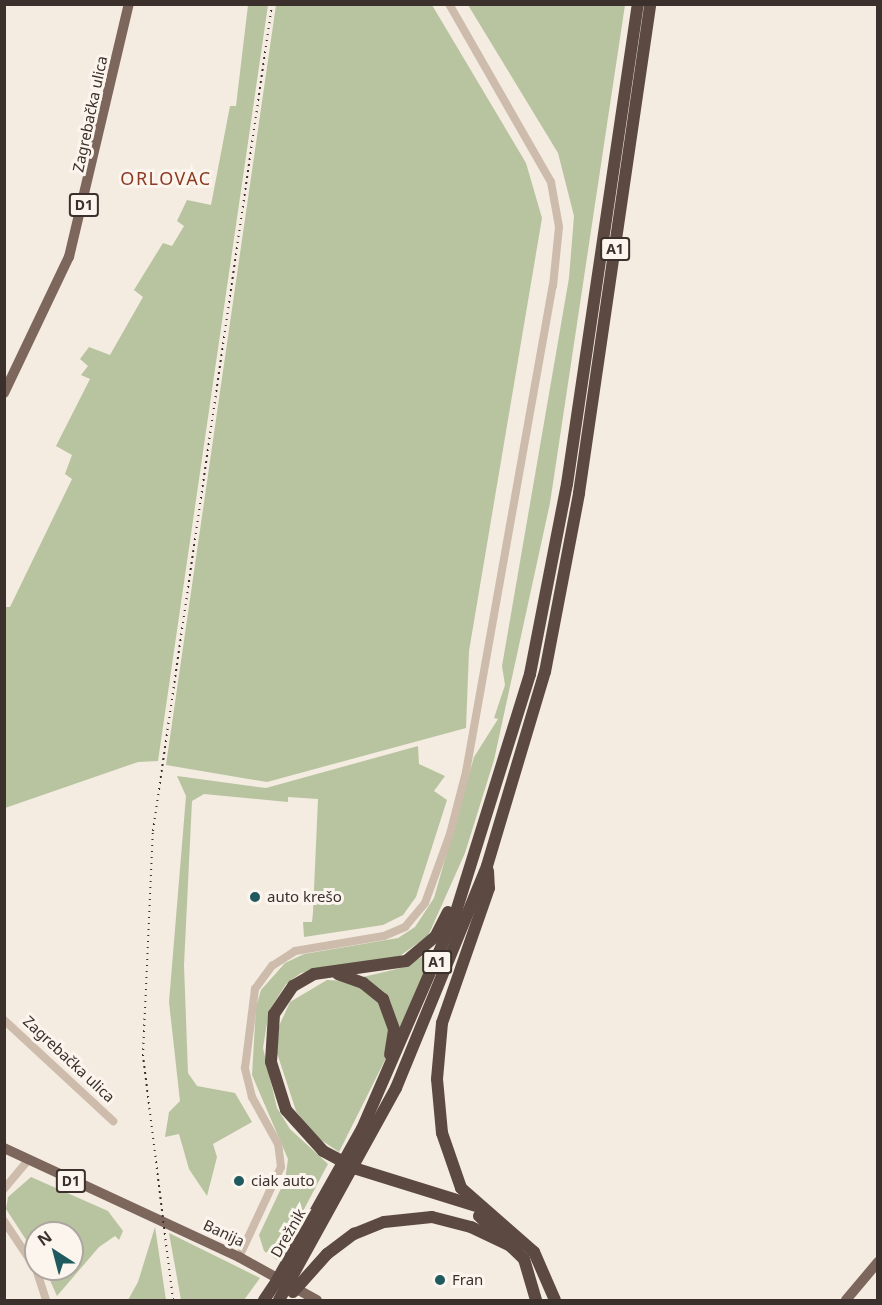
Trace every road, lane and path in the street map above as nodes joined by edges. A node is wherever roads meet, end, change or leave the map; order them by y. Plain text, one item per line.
1 (129, 4) edge
2 (449, 4) edge
3 (638, 4) edge
4 (650, 4) edge
5 (4, 393) edge
6 (483, 839) junction
7 (487, 866) junction
8 (328, 972) junction
9 (4, 1020) edge
10 (390, 1085) junction
11 (113, 1121) dead end
12 (4, 1148) edge
13 (27, 1162) junction
14 (4, 1189) edge
15 (451, 1196) junction
16 (480, 1207) junction
17 (4, 1221) edge
18 (515, 1248) junction
19 (24, 1251) edge
20 (239, 1257) junction
21 (878, 1262) edge
22 (40, 1281) edge
23 (46, 1300) edge
24 (264, 1300) edge
25 (279, 1300) edge
26 (287, 1300) edge
27 (317, 1300) edge
28 (536, 1300) edge
29 (555, 1300) edge
30 (846, 1300) edge

1 - 5 main road, Zagrebačka ulica / D1
2 - 20 street
3 - 6 highway, A1
4 - 7 highway, A1
6 - 8 highway
6 - 10 highway, A1
7 - 10 highway, A1
7 - 16 highway
8 - 10 highway
8 - 15 highway
9 - 11 street, Zagrebačka ulica
10 - 24 highway, Drežnik / A1, bridge
10 - 25 highway, Drežnik / A1, bridge
12 - 13 main road, D1
13 - 14 street
13 - 20 main road, Banija / D1
15 - 16 highway
15 - 18 highway
16 - 29 highway
17 - 19 street
18 - 26 highway, bridge
18 - 28 highway
20 - 27 main road, Banija / D1
21 - 30 main road
22 - 23 street

